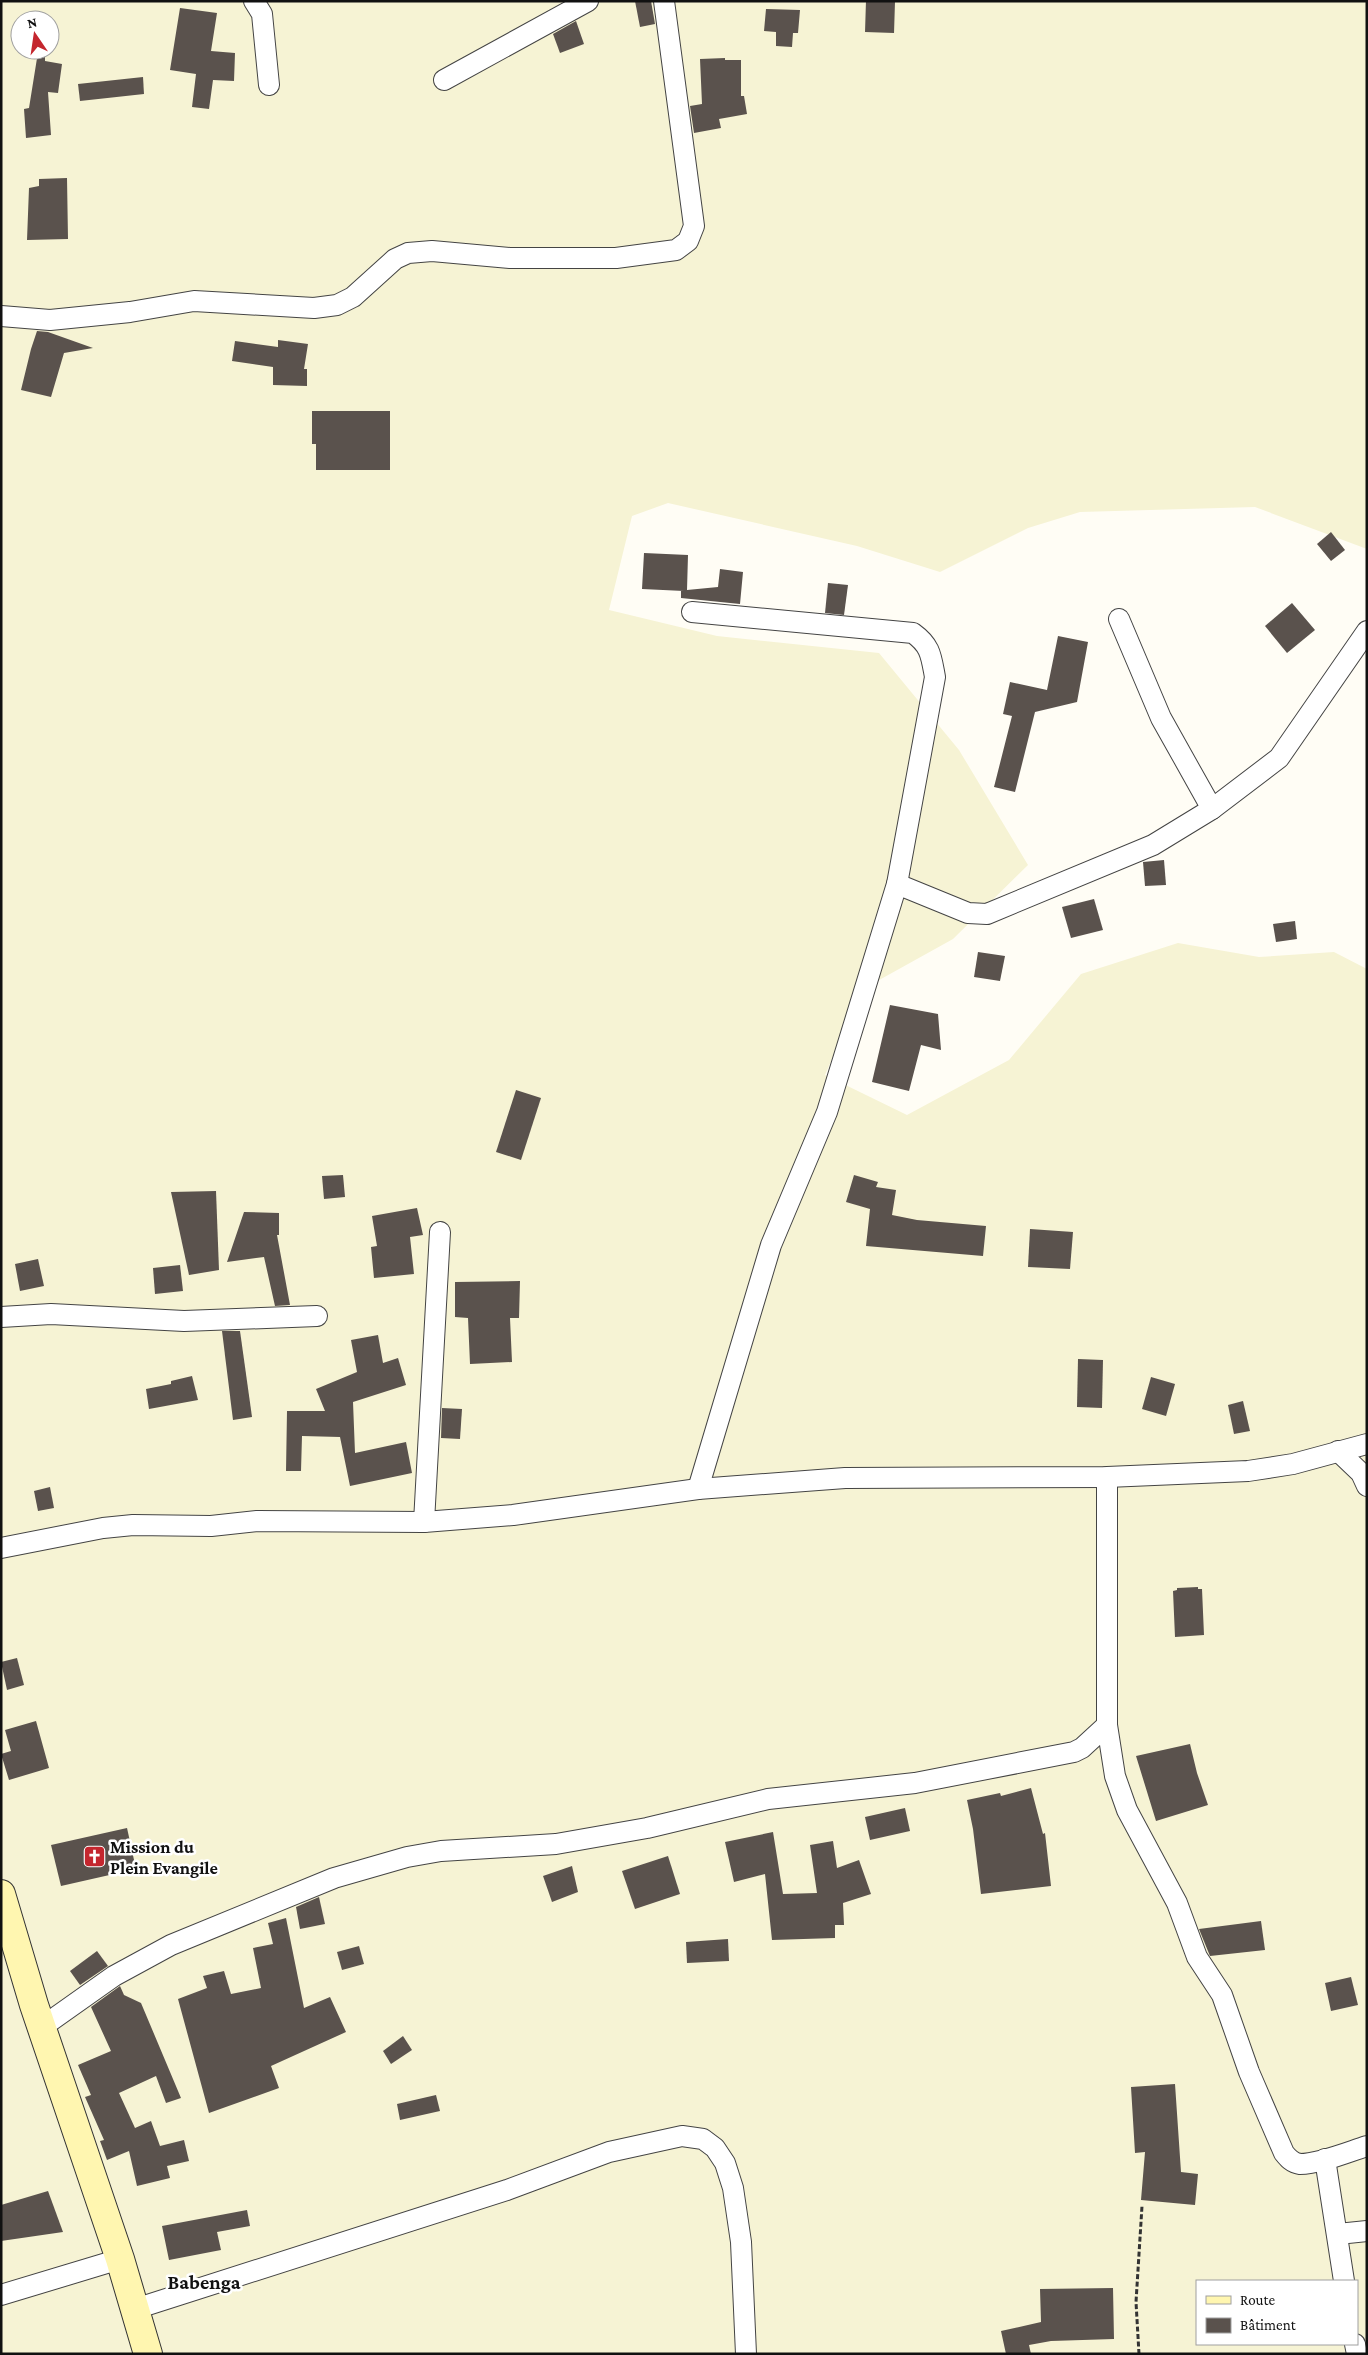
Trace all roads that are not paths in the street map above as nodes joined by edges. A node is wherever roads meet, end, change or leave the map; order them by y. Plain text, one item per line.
1 (254, 1) edge
2 (588, 1) edge
3 (664, 1) edge
4 (444, 80) dead end
5 (269, 86) dead end
6 (1, 316) edge
7 (692, 612) dead end
8 (1119, 619) dead end
9 (1367, 631) edge
10 (1212, 809) junction
11 (897, 884) junction
12 (440, 1232) dead end
13 (317, 1316) dead end
14 (1, 1317) edge
15 (1367, 1444) edge
16 (1338, 1452) junction
17 (1107, 1478) junction
18 (1367, 1486) edge
19 (698, 1489) junction
20 (424, 1522) junction
21 (1, 1548) edge
22 (1107, 1726) junction
23 (2, 1902) edge
24 (42, 2026) junction
25 (1367, 2146) edge
26 (1325, 2159) junction
27 (1367, 2231) edge
28 (1338, 2234) junction
29 (120, 2258) junction
30 (1344, 2280) edge
31 (1, 2295) edge
32 (135, 2309) junction
33 (148, 2354) edge
34 (746, 2354) edge

1 - 5 street
2 - 4 street
3 - 6 street
7 - 11 street
8 - 10 street
9 - 10 street
10 - 11 street
11 - 19 street
12 - 20 street
13 - 14 street
15 - 16 street
16 - 17 street
16 - 18 street
17 - 19 street
17 - 22 street
19 - 20 street
20 - 21 street
22 - 24 street
22 - 26 street
23 - 24 main road
24 - 29 main road
25 - 26 street
26 - 28 street
27 - 28 street
28 - 30 street
29 - 31 street
29 - 32 main road
32 - 33 main road
32 - 34 street

